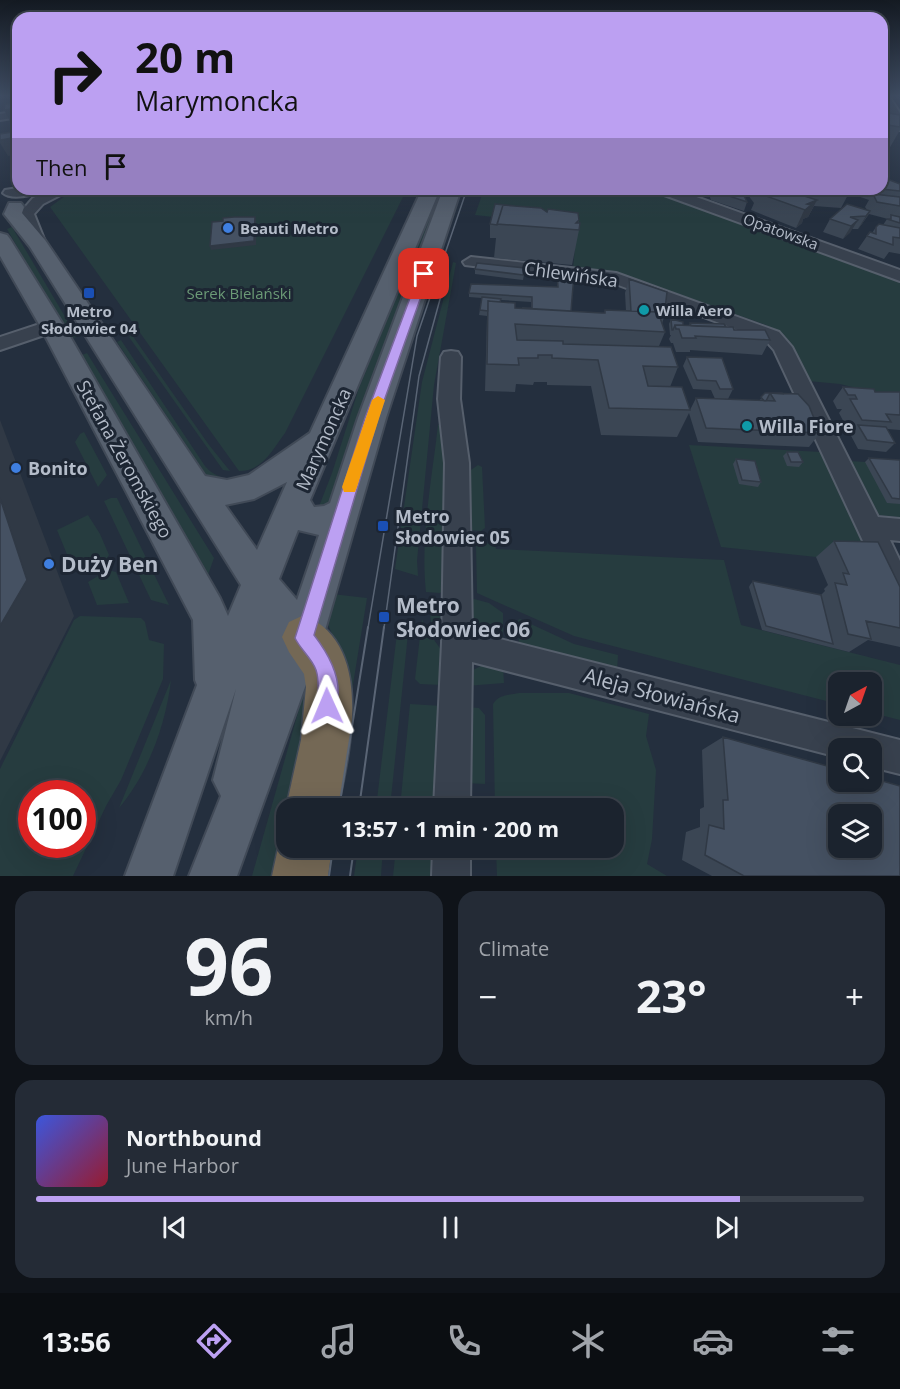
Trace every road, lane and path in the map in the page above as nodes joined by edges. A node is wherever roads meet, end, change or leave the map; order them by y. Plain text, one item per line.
1 (24, 195) edge
2 (36, 195) edge
3 (52, 195) edge
4 (428, 195) edge
5 (451, 195) edge
6 (677, 195) edge
7 (9, 202) edge
8 (0, 239) edge
9 (38, 243) junction
10 (471, 262) dead end
11 (900, 276) edge
12 (52, 326) junction
13 (0, 344) edge
14 (451, 357) dead end
15 (324, 435) junction
16 (193, 484) junction
17 (295, 501) junction
18 (342, 511) junction
19 (870, 528) junction
20 (900, 530) edge
21 (261, 584) junction
22 (900, 590) edge
23 (304, 638) junction
24 (457, 643) junction
25 (216, 689) junction
26 (828, 738) edge
27 (882, 752) edge
28 (900, 757) edge
29 (314, 798) edge
30 (452, 798) edge
31 (303, 858) edge
32 (452, 858) edge
33 (216, 867) edge
34 (149, 876) edge
35 (300, 876) edge
36 (451, 876) edge

1 - 7 street
2 - 7 street
3 - 9 street
4 - 15 main road, Marymoncka
5 - 18 main road, Marymoncka
6 - 11 street, Opatowska
7 - 9 main road, Stefana Żeromskiego
8 - 12 main road, Stefana Żeromskiego
9 - 16 main road, Stefana Żeromskiego
10 - 19 street, Chlewińska
12 - 13 street
12 - 25 main road, Stefana Żeromskiego
14 - 24 street
15 - 16 main road
15 - 17 main road, Marymoncka
16 - 21 main road, Stefana Żeromskiego
17 - 18 main road
17 - 21 main road, Marymoncka
18 - 23 main road, Marymoncka
19 - 20 street
19 - 22 street, Chlewińska
21 - 23 main road, Stefana Żeromskiego
21 - 25 main road, Marymoncka
21 - 33 main road
23 - 29 highway
23 - 33 main road, Marymoncka
24 - 26 street, Aleja Słowiańska
24 - 30 street
25 - 34 main road, Marymoncka
27 - 28 street, Aleja Słowiańska
31 - 35 highway
32 - 36 street

